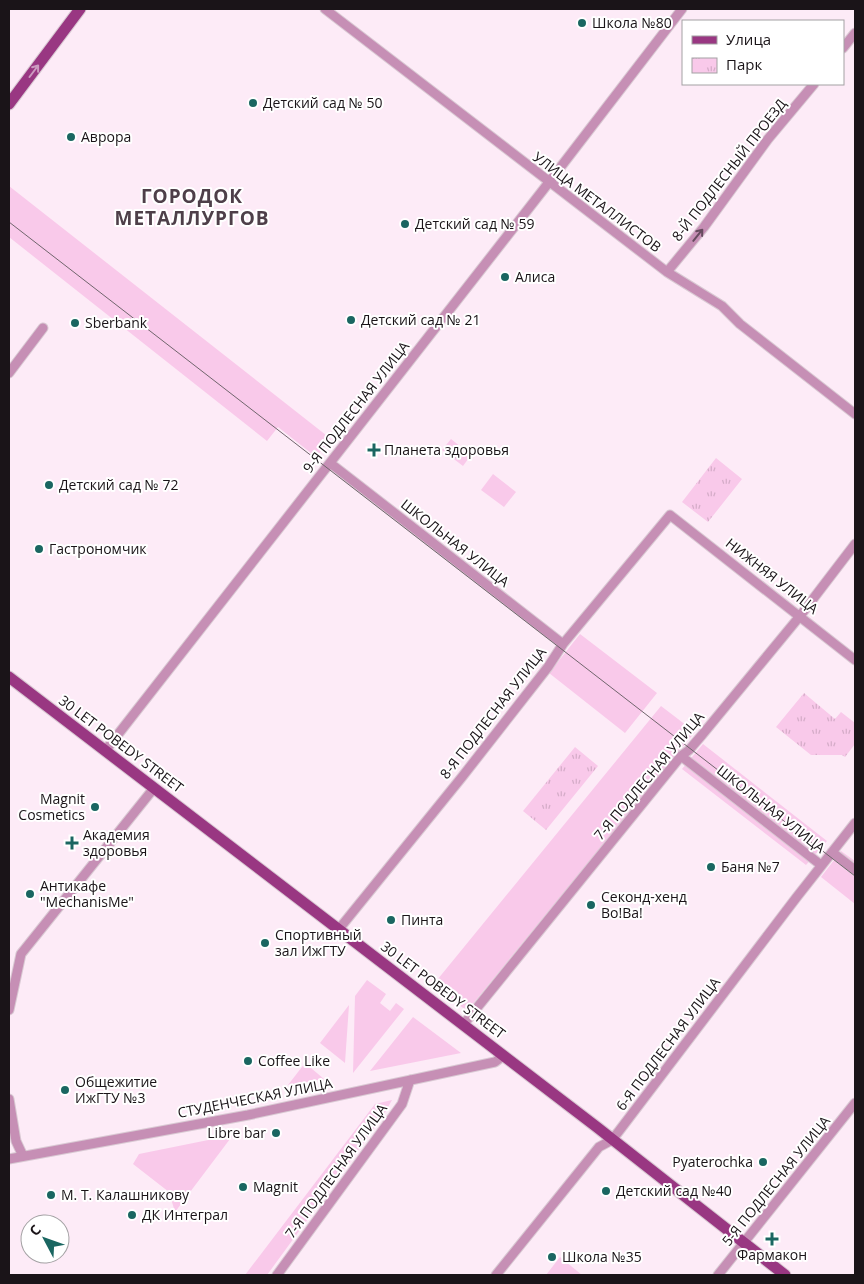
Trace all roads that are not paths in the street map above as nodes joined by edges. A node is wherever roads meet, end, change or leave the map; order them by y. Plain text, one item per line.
1 (80, 9) edge
2 (325, 9) edge
3 (682, 9) edge
4 (855, 33) edge
5 (844, 47) edge
6 (813, 85) edge
7 (9, 104) edge
8 (550, 182) junction
9 (667, 272) junction
10 (44, 328) dead end
11 (9, 373) edge
12 (855, 414) edge
13 (330, 463) junction
14 (670, 515) joint
15 (855, 544) edge
16 (800, 616) junction
17 (563, 644) junction
18 (855, 660) edge
19 (9, 677) edge
20 (105, 750) junction
21 (681, 756) junction
22 (154, 788) junction
23 (855, 823) edge
24 (832, 852) junction
25 (822, 865) junction
26 (855, 870) edge
27 (339, 929) junction
28 (9, 1010) edge
29 (463, 1025) junction
30 (503, 1056) junction
31 (410, 1080) junction
32 (9, 1099) edge
33 (855, 1103) edge
34 (612, 1140) junction
35 (23, 1156) junction
36 (9, 1159) edge
37 (744, 1243) junction
38 (277, 1275) edge
39 (496, 1275) edge
40 (718, 1275) edge
41 (785, 1275) edge

7 -> 1 main road
2 - 8 street, УЛИЦА МЕТАЛЛИСТОВ
3 - 8 street, 9-Я ПОДЛЕСНАЯ УЛИЦА
4 - 5 street
9 -> 6 street, 8-Й ПОДЛЕСНЫЙ ПРОЕЗД
8 - 9 street, УЛИЦА МЕТАЛЛИСТОВ
8 - 13 street, 9-Я ПОДЛЕСНАЯ УЛИЦА
9 - 12 street, УЛИЦА МЕТАЛЛИСТОВ
10 - 11 street
13 - 17 street, ШКОЛЬНАЯ УЛИЦА
13 - 20 street, 9-Я ПОДЛЕСНАЯ УЛИЦА
14 - 16 street, НИЖНЯЯ УЛИЦА
14 - 17 street, 8-Я ПОДЛЕСНАЯ УЛИЦА
15 - 16 street, 7-Я ПОДЛЕСНАЯ УЛИЦА
16 - 18 street, НИЖНЯЯ УЛИЦА
16 - 21 street, 7-Я ПОДЛЕСНАЯ УЛИЦА
17 - 27 street, 8-Я ПОДЛЕСНАЯ УЛИЦА
19 - 20 main road, 30 LET POBEDY STREET
20 - 22 main road, 30 LET POBEDY STREET
21 - 25 street, ШКОЛЬНАЯ УЛИЦА
21 - 29 street, 7-Я ПОДЛЕСНАЯ УЛИЦА
22 - 27 main road, 30 LET POBEDY STREET
22 - 28 street
23 - 24 street, 6-Я ПОДЛЕСНАЯ УЛИЦА
24 - 25 street, 6-Я ПОДЛЕСНАЯ УЛИЦА
24 - 26 street, ШКОЛЬНАЯ УЛИЦА
25 - 34 street, 6-Я ПОДЛЕСНАЯ УЛИЦА
27 - 29 main road, 30 LET POBEDY STREET
29 - 30 main road, 30 LET POBEDY STREET
30 - 31 street, СТУДЕНЧЕСКАЯ УЛИЦА
30 - 34 main road, 30 LET POBEDY STREET
31 - 35 street, СТУДЕНЧЕСКАЯ УЛИЦА
31 - 38 street, 7-Я ПОДЛЕСНАЯ УЛИЦА
32 - 35 street
33 - 37 street, 5-Я ПОДЛЕСНАЯ УЛИЦА
34 - 37 main road, 30 LET POBEDY STREET
34 - 39 street, 6-Я ПОДЛЕСНАЯ УЛИЦА
35 - 36 street, СТУДЕНЧЕСКАЯ УЛИЦА
37 - 40 street, 5-Я ПОДЛЕСНАЯ УЛИЦА
37 - 41 main road, 30 LET POBEDY STREET

